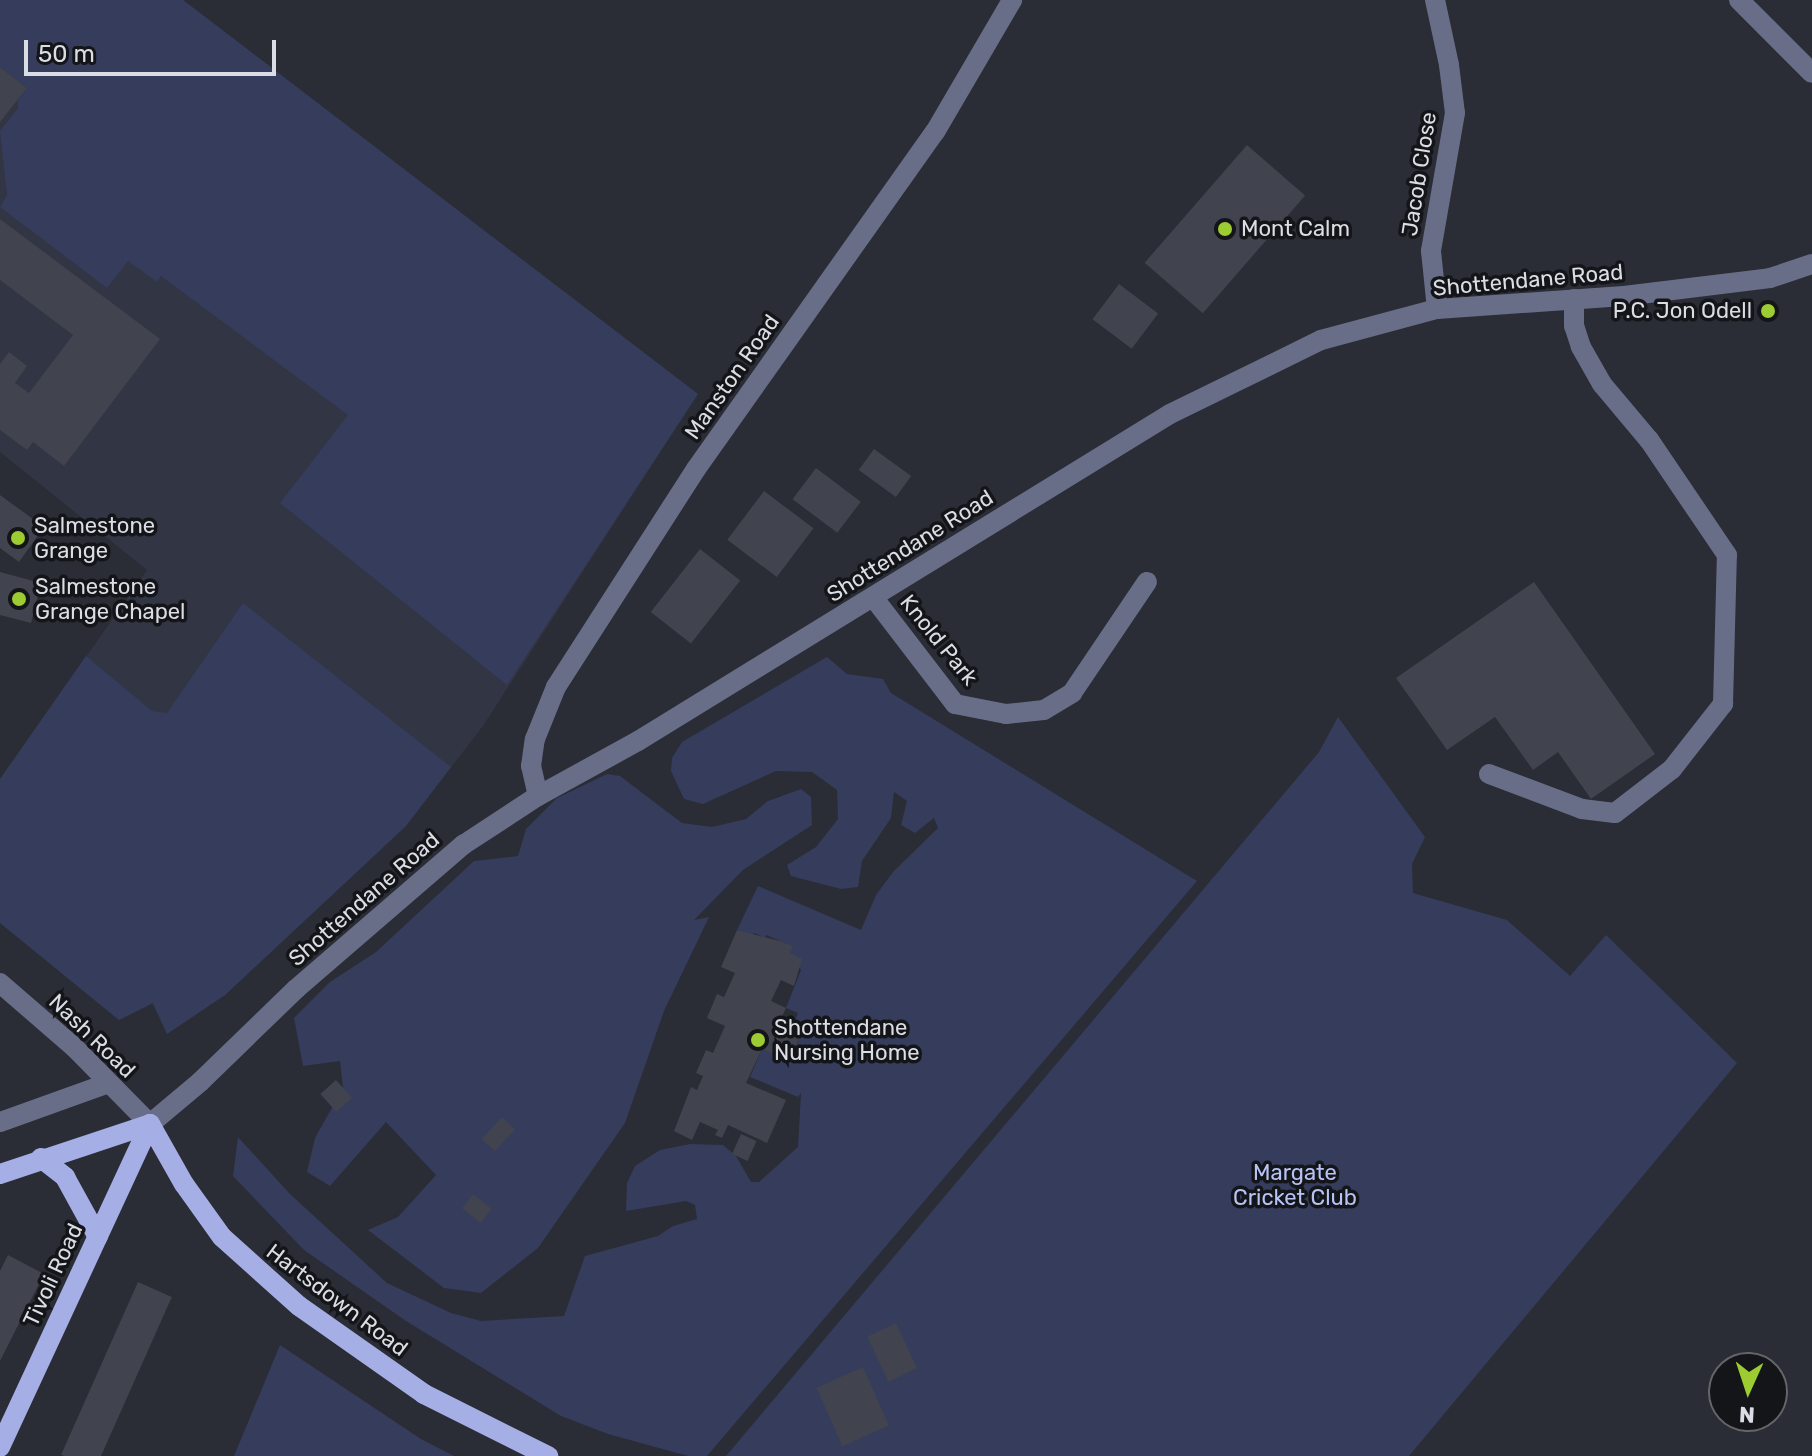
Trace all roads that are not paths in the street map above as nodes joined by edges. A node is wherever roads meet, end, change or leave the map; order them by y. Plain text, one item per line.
1 (1012, 0) edge
2 (1435, 0) edge
3 (1739, 0) edge
4 (1812, 73) edge
5 (1812, 264) edge
6 (1574, 299) junction
7 (1437, 309) junction
8 (1147, 582) dead end
9 (873, 597) junction
10 (1489, 774) dead end
11 (538, 796) junction
12 (0, 983) edge
13 (106, 1084) junction
14 (0, 1122) edge
15 (150, 1124) junction
16 (41, 1158) junction
17 (0, 1174) edge
18 (98, 1237) junction
19 (0, 1447) edge
20 (548, 1456) edge

1 - 11 street, Manston Road
2 - 7 street, Jacob Close
3 - 4 street
5 - 6 street, Shottendane Road
6 - 7 street, Shottendane Road
6 - 10 street
7 - 9 street, Shottendane Road
8 - 9 street, Knold Park
9 - 11 street, Shottendane Road
11 - 15 street, Shottendane Road
12 - 13 street, Nash Road
13 - 14 street
13 - 15 street, Nash Road
15 - 16 main road
15 - 18 main road, Tivoli Road
15 - 20 main road, Hartsdown Road
16 - 17 main road
16 - 18 main road
18 - 19 main road, Tivoli Road

